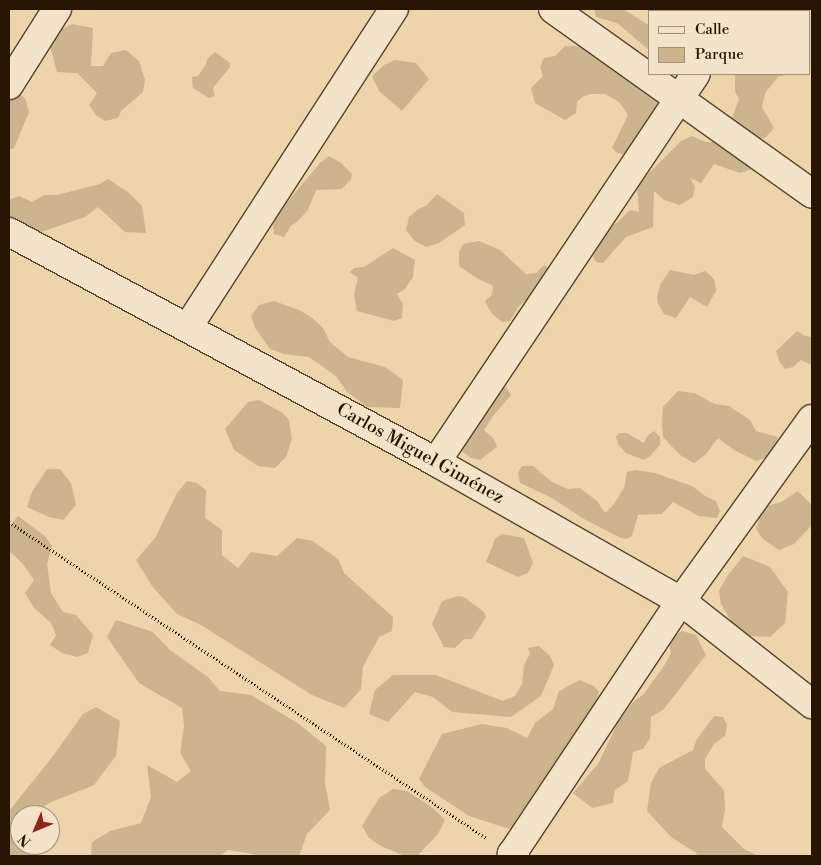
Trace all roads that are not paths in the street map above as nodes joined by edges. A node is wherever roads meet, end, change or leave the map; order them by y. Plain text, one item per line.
1 (57, 9) edge
2 (394, 9) edge
3 (553, 9) edge
4 (695, 75) edge
5 (9, 85) edge
6 (679, 99) junction
7 (812, 194) edge
8 (9, 232) edge
9 (188, 327) junction
10 (812, 419) edge
11 (436, 462) junction
12 (680, 601) junction
13 (812, 704) edge
14 (513, 855) edge

1 - 5 street
2 - 9 street
3 - 6 street
4 - 6 street
6 - 7 street
6 - 11 street
8 - 9 street, Carlos Miguel Giménez
9 - 11 street, Carlos Miguel Giménez
10 - 12 street
11 - 12 street, Carlos Miguel Giménez
12 - 13 street, Carlos Miguel Giménez
12 - 14 street

